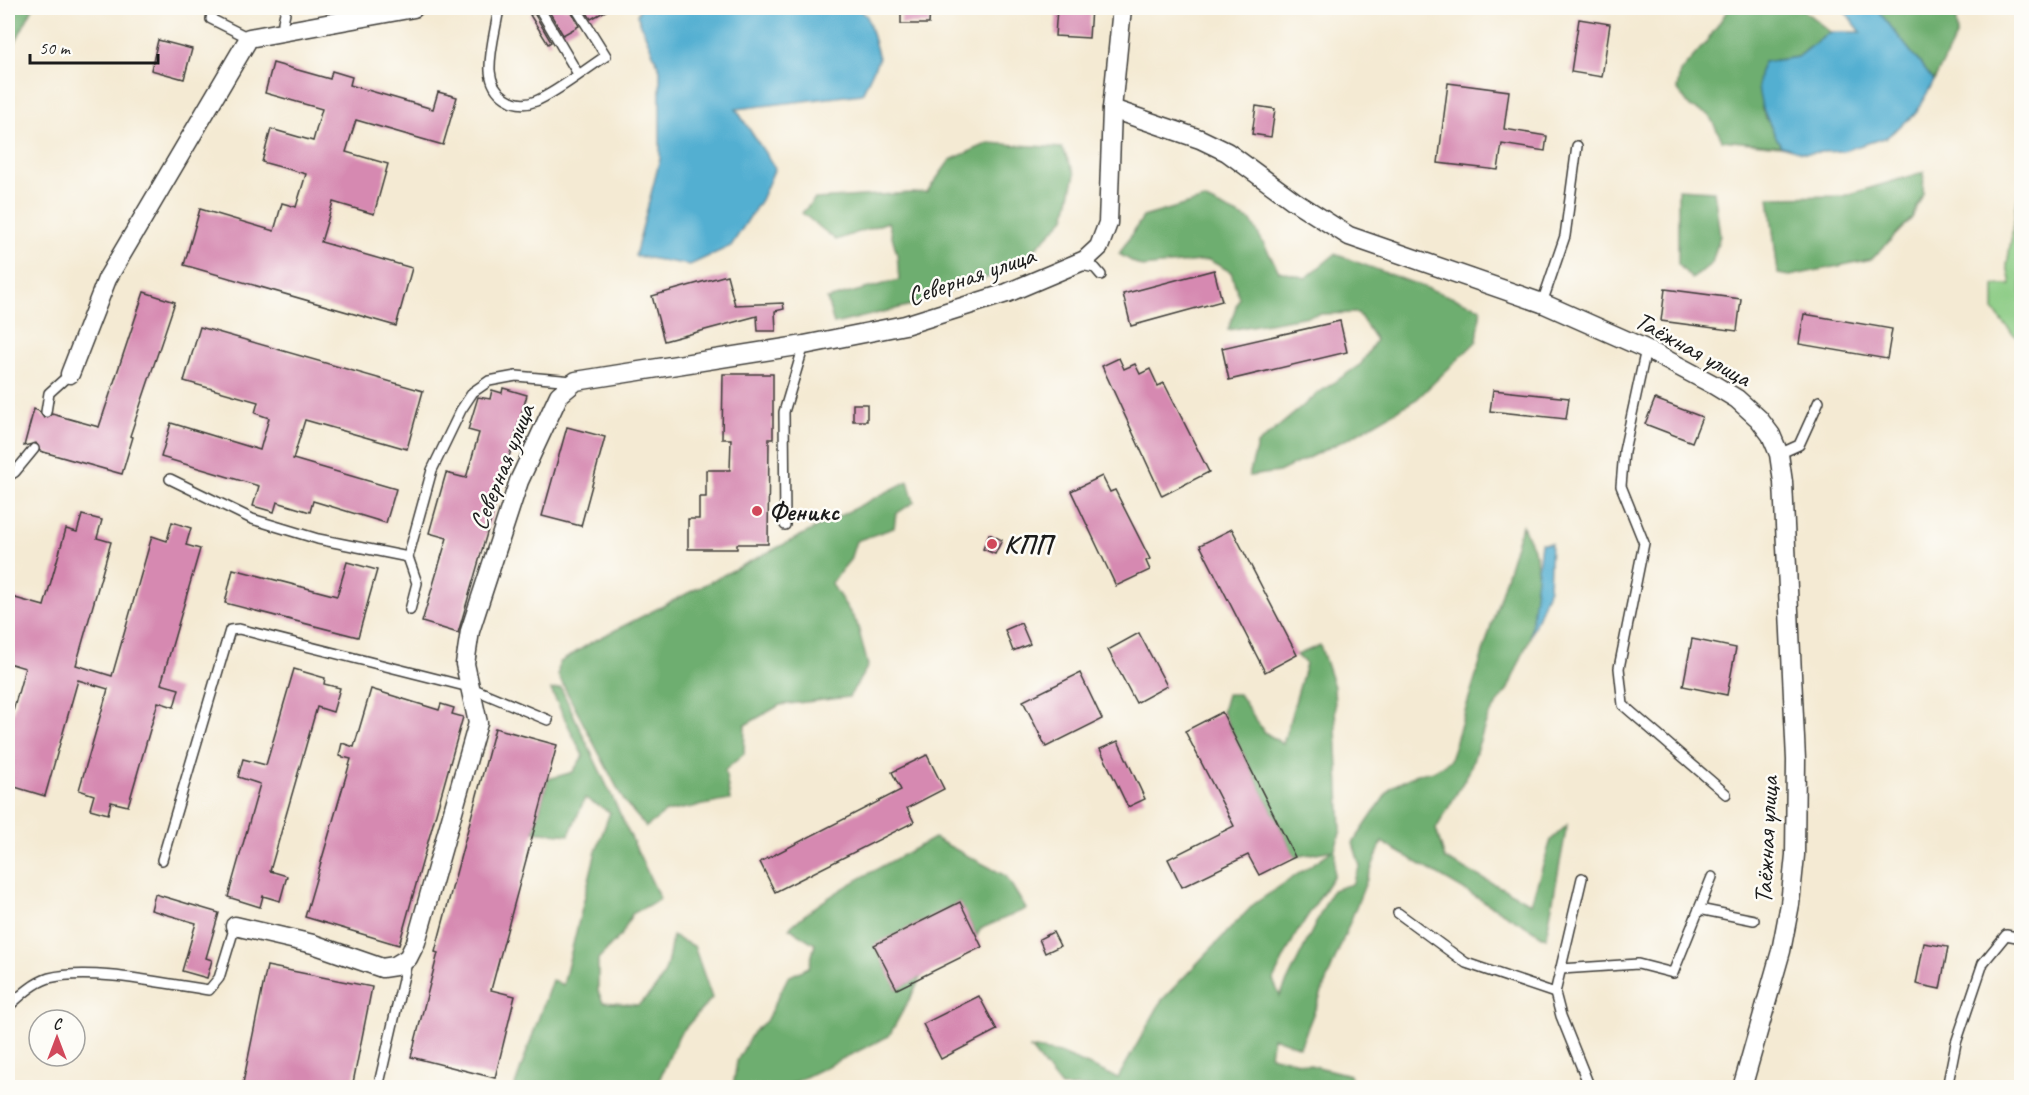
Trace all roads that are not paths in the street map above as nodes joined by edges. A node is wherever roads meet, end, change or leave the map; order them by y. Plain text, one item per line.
1 (213, 8) edge
2 (286, 8) edge
3 (414, 8) edge
4 (499, 8) edge
5 (539, 8) edge
6 (576, 8) edge
7 (1122, 8) edge
8 (284, 32) junction
9 (249, 38) junction
10 (578, 74) junction
11 (1112, 109) junction
12 (1577, 146) dead end
13 (1078, 265) junction
14 (1101, 275) dead end
15 (1542, 303) junction
16 (804, 345) junction
17 (1646, 349) junction
18 (70, 374) joint
19 (576, 381) junction
20 (1819, 401) dead end
21 (46, 412) dead end
22 (34, 449) dead end
23 (1779, 454) junction
24 (8, 476) edge
25 (170, 479) dead end
26 (785, 525) dead end
27 (408, 557) junction
28 (410, 610) dead end
29 (469, 687) junction
30 (548, 720) dead end
31 (1726, 794) dead end
32 (162, 860) dead end
33 (1712, 877) dead end
34 (1582, 879) dead end
35 (1699, 909) junction
36 (1398, 913) dead end
37 (1754, 920) dead end
38 (235, 926) joint
39 (2022, 938) edge
40 (408, 958) junction
41 (1561, 969) junction
42 (1556, 993) junction
43 (8, 1007) edge
44 (378, 1088) edge
45 (1590, 1088) edge
46 (1742, 1088) edge
47 (1947, 1088) edge

1 - 9 lane
2 - 8 lane
3 - 8 street
4 - 10 lane
5 - 10 lane
6 - 10 lane
7 - 11 street, Северная улица
8 - 9 street
9 - 18 street
11 - 13 street, Северная улица
11 - 15 street, Таёжная улица
12 - 15 lane
13 - 14 lane
13 - 16 street, Северная улица
15 - 17 street, Таёжная улица
16 - 19 street, Северная улица
16 - 26 lane
17 - 23 street, Таёжная улица
17 - 31 lane
18 - 21 lane
19 - 27 lane
19 - 29 street, Северная улица
20 - 23 lane
22 - 24 lane
23 - 46 street, Таёжная улица
25 - 27 lane
27 - 28 lane
29 - 30 lane
29 - 32 lane
29 - 40 street, Северная улица
33 - 35 lane
34 - 41 lane
35 - 37 lane
35 - 41 lane
36 - 42 lane
38 - 40 street
38 - 43 lane
39 - 47 lane
40 - 44 lane
41 - 42 lane
42 - 45 lane

